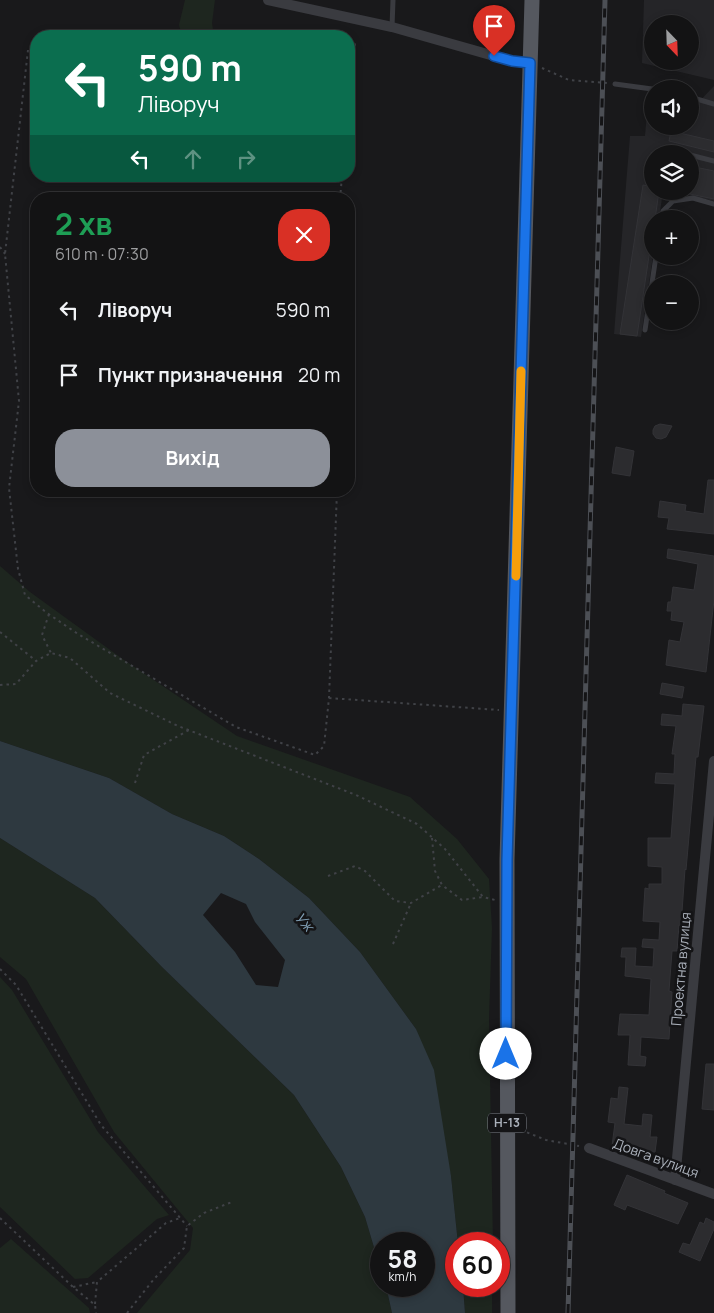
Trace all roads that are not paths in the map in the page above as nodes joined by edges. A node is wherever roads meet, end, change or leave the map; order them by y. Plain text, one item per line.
1 (268, 0) edge
2 (393, 0) edge
3 (532, 0) edge
4 (392, 26) junction
5 (530, 63) junction
6 (615, 84) road end
7 (644, 88) edge
8 (699, 100) edge
9 (714, 104) edge
10 (699, 157) edge
11 (714, 161) edge
12 (714, 204) edge
13 (664, 210) edge
14 (714, 762) edge
15 (589, 1148) road end
16 (675, 1180) junction
17 (714, 1194) edge
18 (508, 1313) edge

1 - 4 street
2 - 4 lane
3 - 5 main road, Н-13
4 - 5 street
5 - 18 main road, Н-13
6 - 7 lane
8 - 9 lane
10 - 11 lane
12 - 13 lane
14 - 16 street, Проектна вулиця
15 - 16 street, Довга вулиця
16 - 17 street, Довга вулиця

